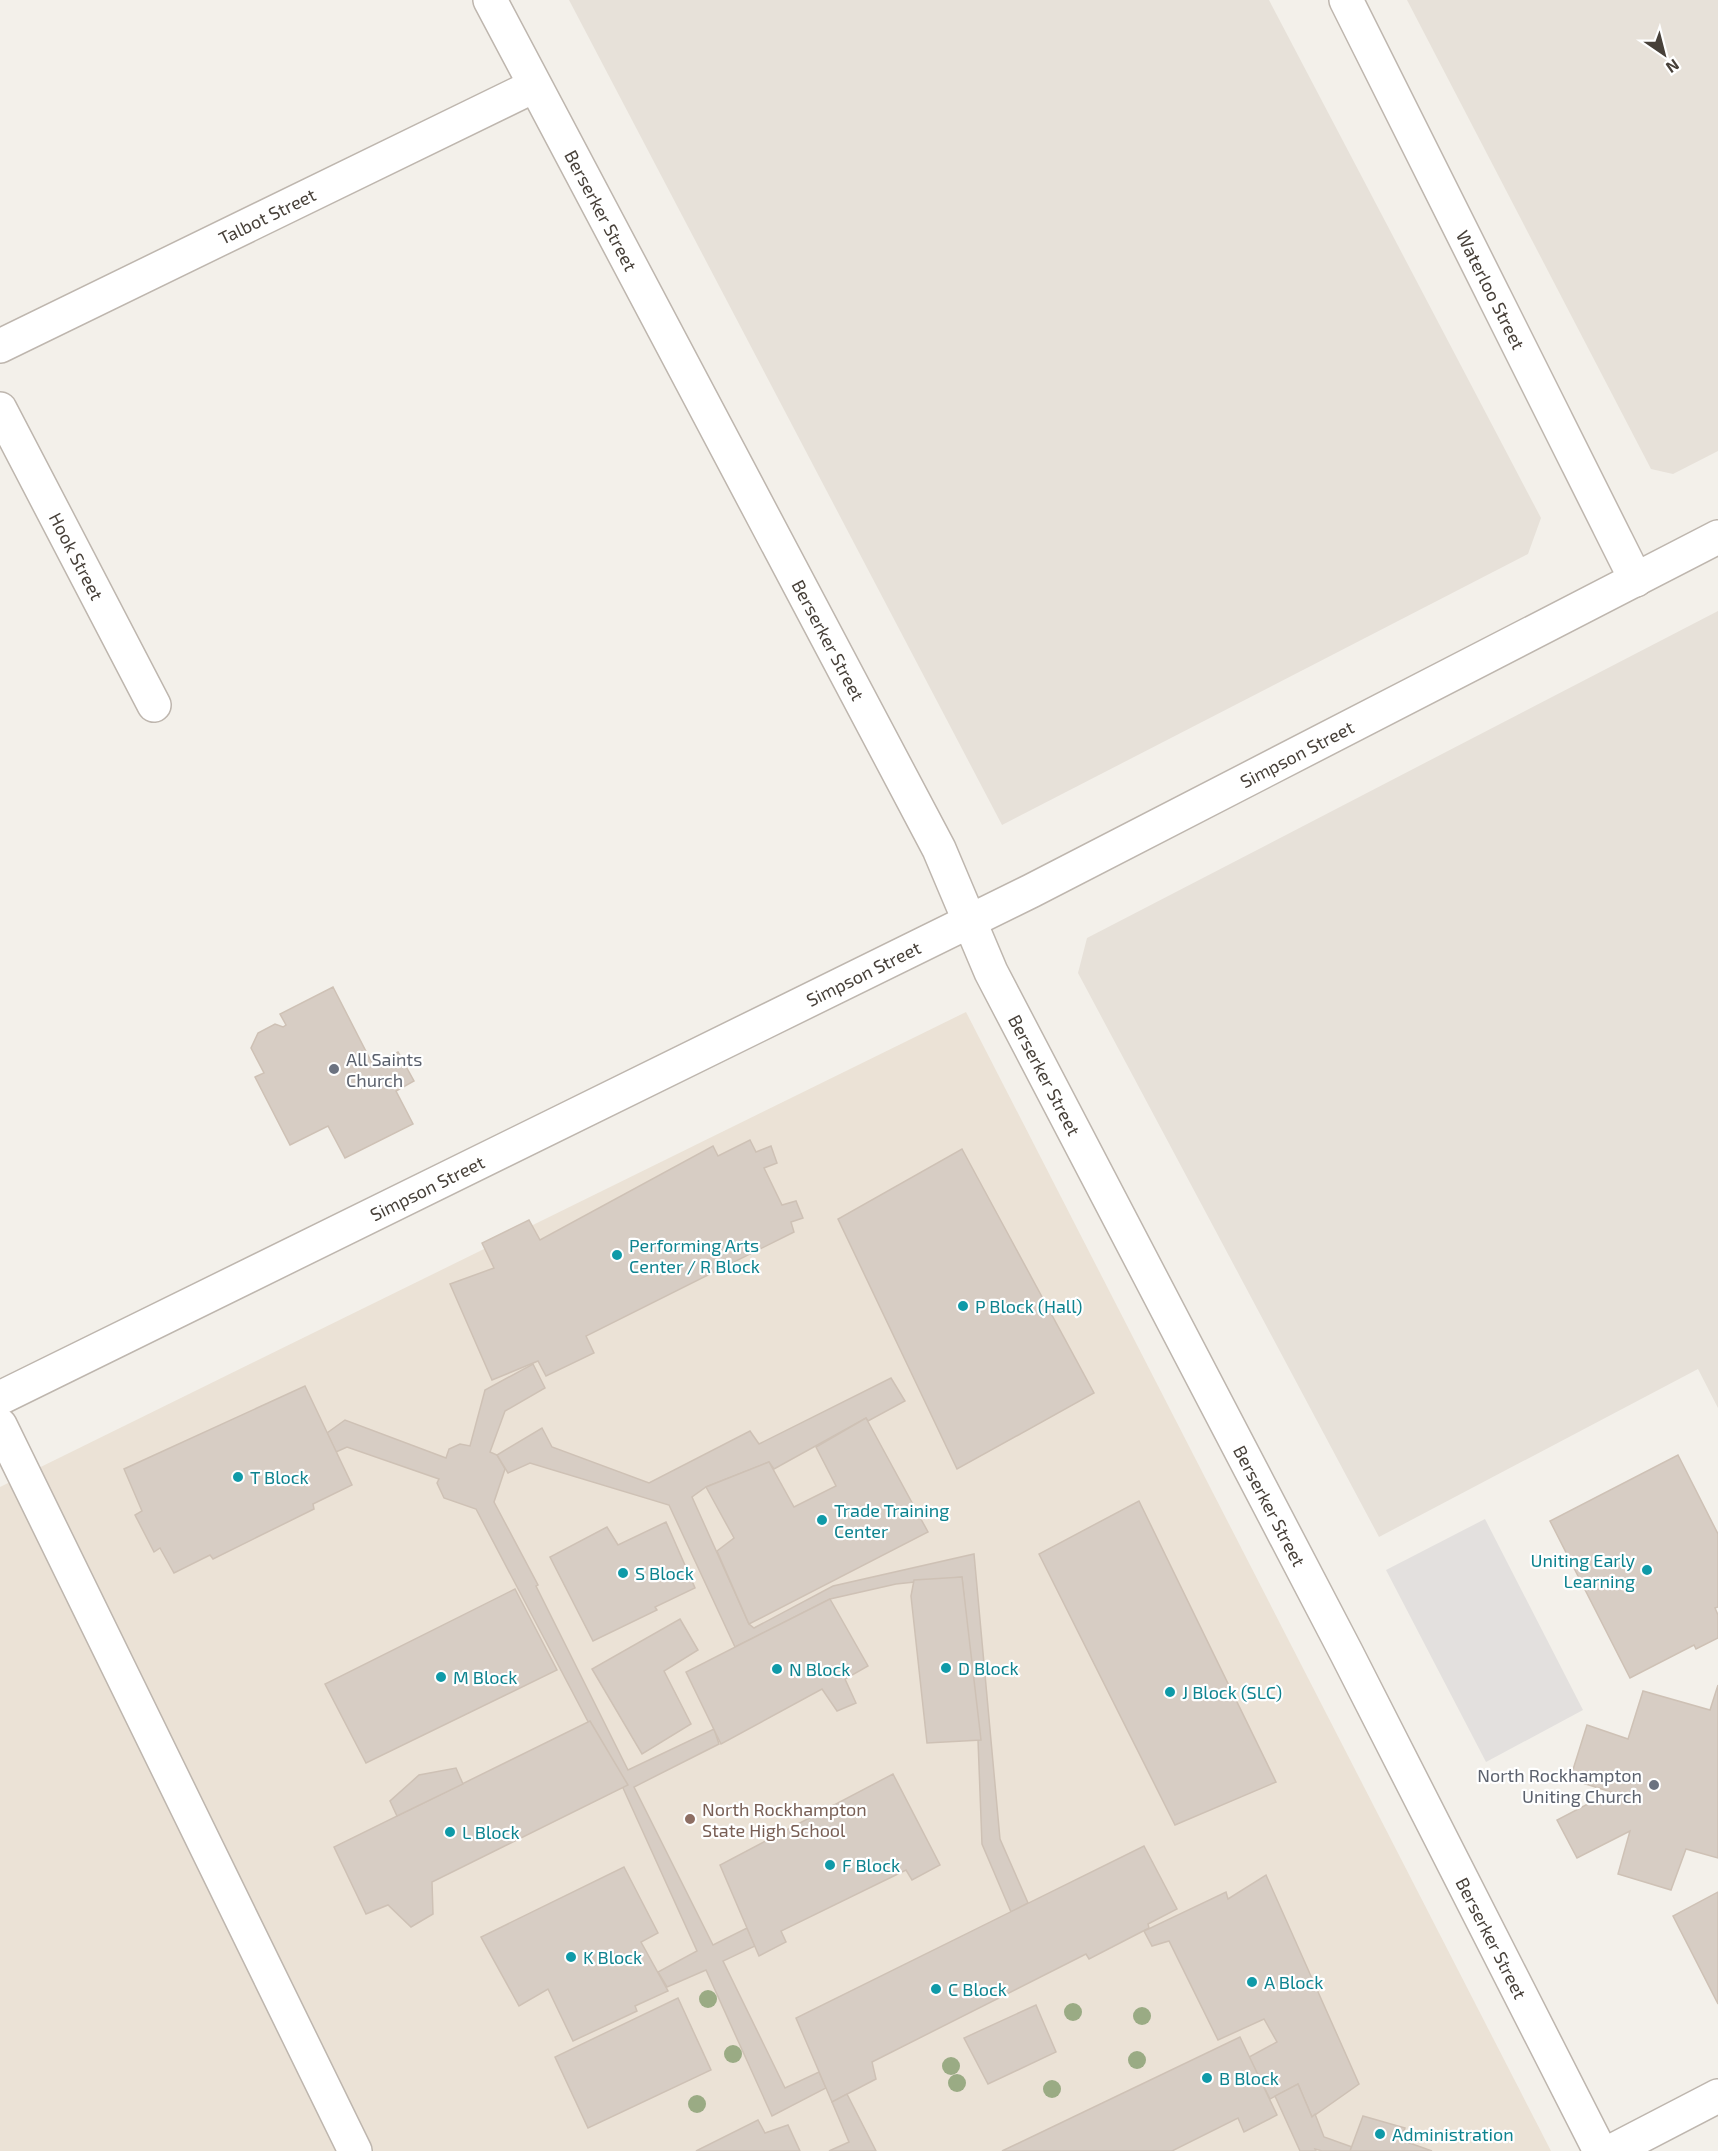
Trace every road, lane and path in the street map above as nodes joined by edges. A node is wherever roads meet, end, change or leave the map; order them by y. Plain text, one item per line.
1 (490, 0) edge
2 (1346, 0) edge
3 (534, 86) junction
4 (0, 346) edge
5 (0, 409) edge
6 (1718, 537) edge
7 (1636, 580) junction
8 (154, 705) dead end
9 (971, 920) junction
10 (0, 1398) edge
11 (0, 1425) edge
12 (1718, 2096) edge
13 (355, 2151) edge
14 (1600, 2151) edge
15 (1612, 2151) edge

1 - 3 street, Berserker Street
2 - 7 street, Waterloo Street
3 - 4 street, Talbot Street
3 - 9 street, Berserker Street
5 - 8 street, Hook Street
6 - 7 street, Simpson Street
7 - 9 street, Simpson Street
9 - 10 street, Simpson Street
9 - 14 street, Berserker Street
11 - 13 street
12 - 15 street

